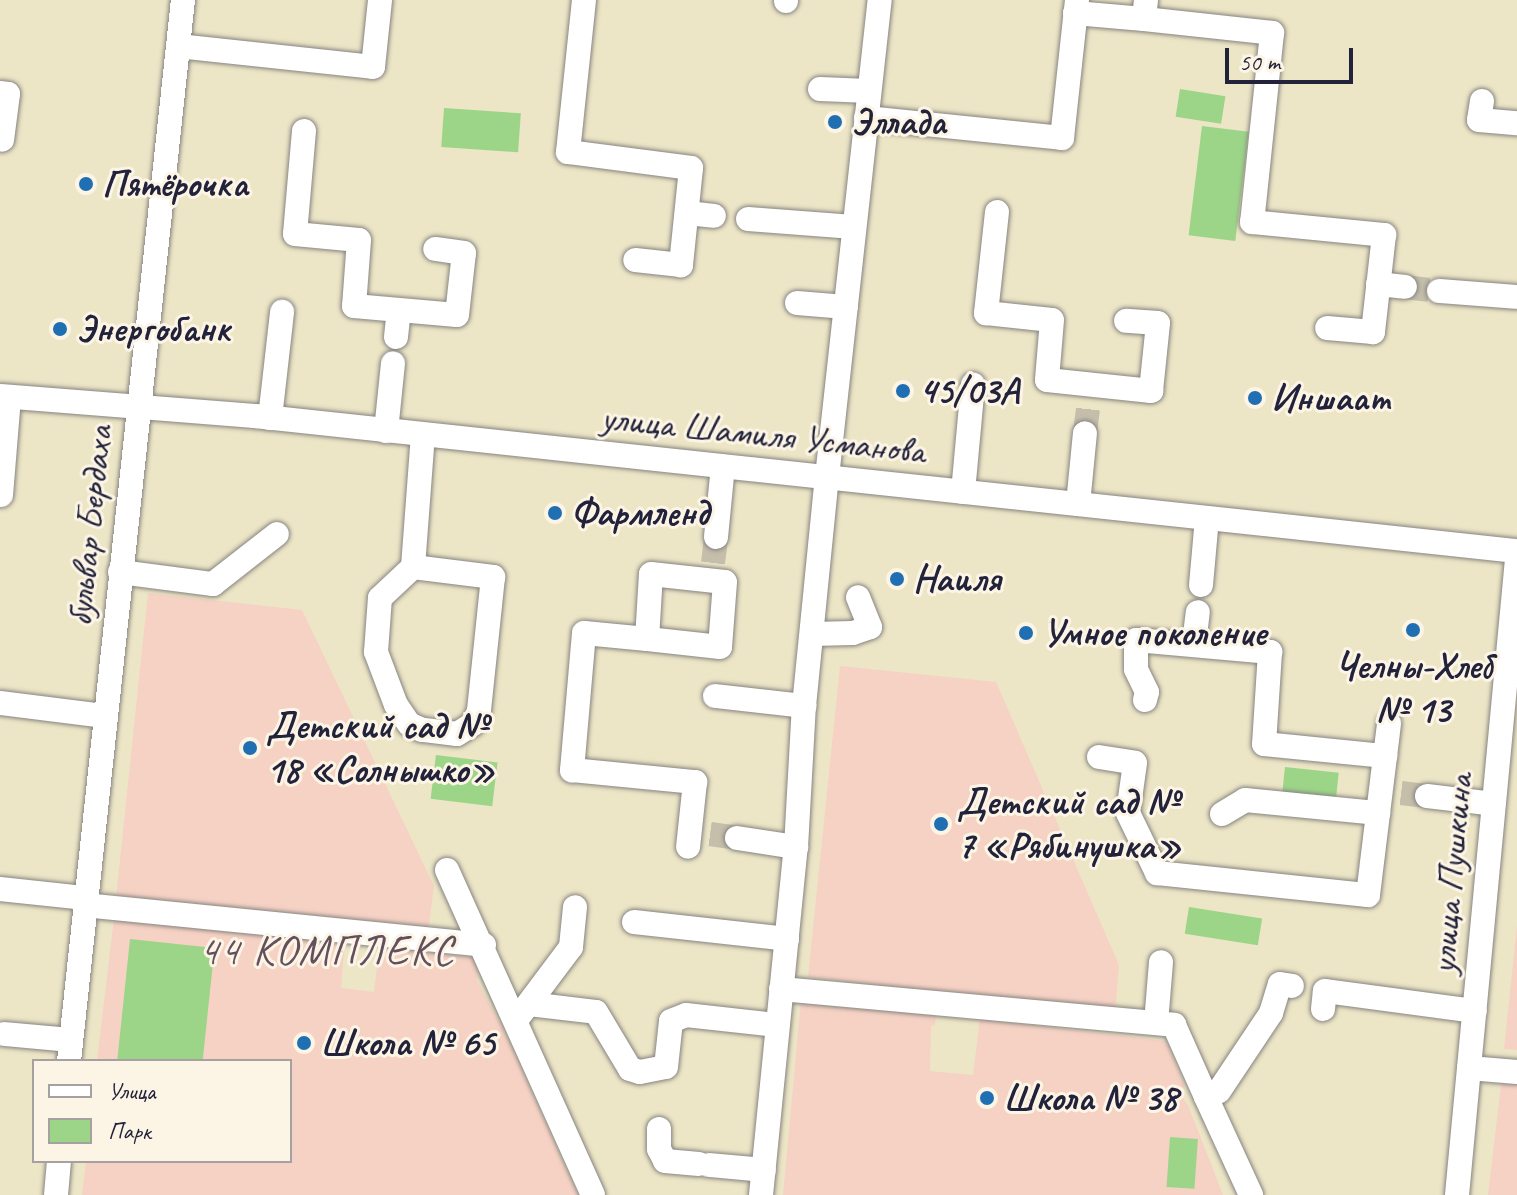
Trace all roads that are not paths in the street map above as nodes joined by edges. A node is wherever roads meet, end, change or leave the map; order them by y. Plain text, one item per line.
1 (183, 0) edge
2 (380, 0) edge
3 (584, 0) edge
4 (880, 0) edge
5 (1076, 7) edge
6 (1145, 10) edge
7 (178, 46) junction
8 (820, 89) dead end
9 (869, 91) junction
10 (0, 93) edge
11 (1482, 101) dead end
12 (866, 118) junction
13 (1517, 123) edge
14 (304, 131) dead end
15 (2, 140) dead end
16 (997, 212) dead end
17 (687, 213) junction
18 (714, 216) dead end
19 (748, 219) dead end
20 (854, 227) junction
21 (435, 249) dead end
22 (635, 260) dead end
23 (1378, 284) junction
24 (1405, 287) tunnel mouth
25 (1439, 291) tunnel mouth
26 (1517, 297) edge
27 (797, 303) dead end
28 (846, 307) junction
29 (399, 310) junction
30 (282, 312) dead end
31 (1126, 321) dead end
32 (1327, 328) dead end
33 (396, 337) dead end
34 (393, 363) dead end
35 (973, 384) dead end
36 (4, 396) edge
37 (139, 409) junction
38 (270, 418) junction
39 (386, 431) junction
40 (1085, 433) tunnel mouth
41 (423, 435) junction
42 (723, 466) junction
43 (827, 477) junction
44 (963, 492) junction
45 (1, 495) edge
46 (1078, 504) junction
47 (1207, 518) junction
48 (277, 534) dead end
49 (716, 537) tunnel mouth
50 (1517, 551) edge
51 (1517, 559) edge
52 (413, 567) junction
53 (120, 572) junction
54 (1201, 585) dead end
55 (858, 597) dead end
56 (1198, 612) dead end
57 (812, 634) junction
58 (647, 639) junction
59 (1194, 643) junction
60 (715, 696) dead end
61 (1145, 700) dead end
62 (0, 703) edge
63 (804, 706) junction
64 (105, 716) junction
65 (1509, 718) edge
66 (1389, 723) dead end
67 (1385, 756) junction
68 (1099, 757) dead end
69 (1427, 796) tunnel mouth
70 (1387, 799) junction
71 (1494, 804) junction
72 (1222, 814) dead end
73 (696, 837) dead end
74 (737, 838) tunnel mouth
75 (796, 847) junction
76 (447, 870) dead end
77 (0, 889) edge
78 (84, 902) junction
79 (575, 907) dead end
80 (634, 922) dead end
81 (787, 939) junction
82 (484, 945) junction
83 (1161, 962) dead end
84 (1292, 986) dead end
85 (781, 989) junction
86 (1323, 1009) dead end
87 (1475, 1011) junction
88 (522, 1012) junction
89 (1156, 1023) junction
90 (777, 1025) junction
91 (4, 1034) dead end
92 (70, 1050) edge
93 (1469, 1068) junction
94 (1517, 1072) edge
95 (1206, 1097) junction
96 (659, 1129) dead end
97 (59, 1163) edge
98 (764, 1170) junction
99 (56, 1195) edge
100 (593, 1195) edge
101 (761, 1195) edge
102 (1251, 1195) edge
103 (1457, 1195) edge

1 - 7 street, бульвар Бердаха
2 - 7 street
3 - 17 street
4 - 9 street
5 - 6 street
5 - 12 street
6 - 23 street
7 - 37 street, бульвар Бердаха
8 - 9 street
9 - 12 street
10 - 15 street
11 - 13 street
12 - 20 street
14 - 29 street
16 - 31 street
17 - 18 street
17 - 22 street
19 - 20 street
20 - 28 street
21 - 29 street
23 - 24 street
23 - 32 street
25 - 26 street
27 - 28 street
28 - 43 street
29 - 33 street
30 - 38 street
34 - 39 street
35 - 44 street
36 - 37 street, улица Шамиля Усманова
36 - 45 street
37 - 38 street, улица Шамиля Усманова
37 - 53 street, бульвар Бердаха
38 - 39 street, улица Шамиля Усманова
39 - 41 street, улица Шамиля Усманова
40 - 46 street
41 - 42 street, улица Шамиля Усманова
41 - 52 street
42 - 43 street, улица Шамиля Усманова
42 - 49 street
43 - 44 street, улица Шамиля Усманова
43 - 57 street
44 - 46 street, улица Шамиля Усманова
46 - 47 street, улица Шамиля Усманова
47 - 50 street, улица Шамиля Усманова
47 - 54 street
48 - 53 street
51 - 65 street, улица Пушкина
52 - 52 street
53 - 64 street, бульвар Бердаха
55 - 57 street
56 - 59 street
57 - 63 street
58 - 58 street
58 - 73 street
59 - 61 street
59 - 67 street
60 - 63 street
62 - 64 street
63 - 75 street
64 - 78 street, бульвар Бердаха
65 - 71 street, улица Пушкина
66 - 67 street
67 - 70 street
68 - 70 street
69 - 71 street
70 - 72 street
71 - 87 street, улица Пушкина
74 - 75 street
75 - 81 street
76 - 82 street
77 - 78 street
78 - 82 street
78 - 92 street, бульвар Бердаха
79 - 88 street
80 - 81 street
81 - 85 street
82 - 88 street
83 - 89 street
84 - 95 street
85 - 89 street
85 - 90 street
86 - 87 street
87 - 93 street, улица Пушкина
88 - 90 street
88 - 100 street
89 - 95 street
90 - 98 street
91 - 92 street
93 - 94 street
93 - 103 street, улица Пушкина
95 - 102 street
96 - 98 street
97 - 99 street
98 - 101 street

